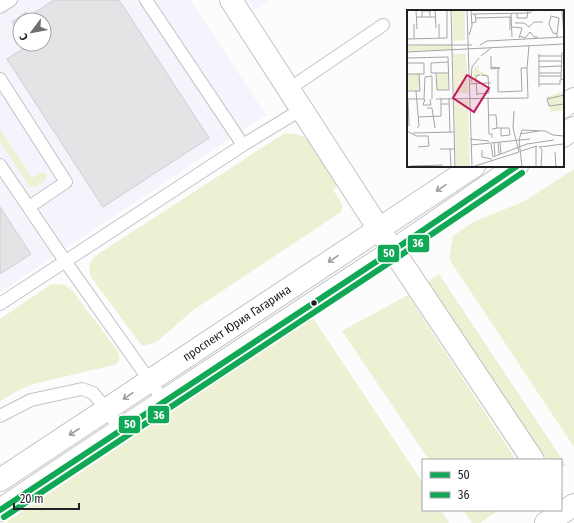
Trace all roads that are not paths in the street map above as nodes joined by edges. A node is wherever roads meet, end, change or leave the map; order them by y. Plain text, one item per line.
1 (11, 0) edge
2 (146, 0) edge
3 (231, 0) edge
4 (0, 7) edge
5 (383, 25) dead end
6 (0, 79) edge
7 (289, 89) junction
8 (574, 100) edge
9 (564, 106) edge
10 (302, 109) junction
11 (574, 128) edge
12 (564, 135) edge
13 (242, 145) junction
14 (0, 165) edge
15 (473, 167) edge
16 (516, 167) edge
17 (29, 207) junction
18 (380, 229) junction
19 (394, 250) junction
20 (65, 261) junction
21 (0, 304) edge
22 (150, 381) junction
23 (164, 401) junction
24 (106, 410) junction
25 (0, 416) edge
26 (120, 430) junction
27 (532, 459) edge
28 (0, 480) edge
29 (0, 510) edge
30 (569, 510) edge
31 (546, 523) edge

1 - 4 lane
2 - 13 lane
3 - 7 main road
5 - 7 lane
6 - 17 lane
7 - 10 main road
8 - 9 main road
10 - 13 lane
10 - 18 main road
11 - 12 main road
13 - 20 lane
14 - 17 lane
15 -> 18 main road, проспект Юрия Гагарина
16 - 19 main road, проспект Юрия Гагарина
17 - 20 lane
18 - 19 main road
18 -> 22 main road, проспект Юрия Гагарина
19 - 23 main road, проспект Юрия Гагарина
19 - 27 main road
20 - 21 lane
20 - 22 lane
22 - 23 lane
22 -> 24 main road, проспект Юрия Гагарина
23 - 26 main road, проспект Юрия Гагарина
24 - 25 lane
24 - 26 lane
24 -> 28 main road, проспект Юрия Гагарина
26 - 29 main road, проспект Юрия Гагарина
30 - 31 main road

